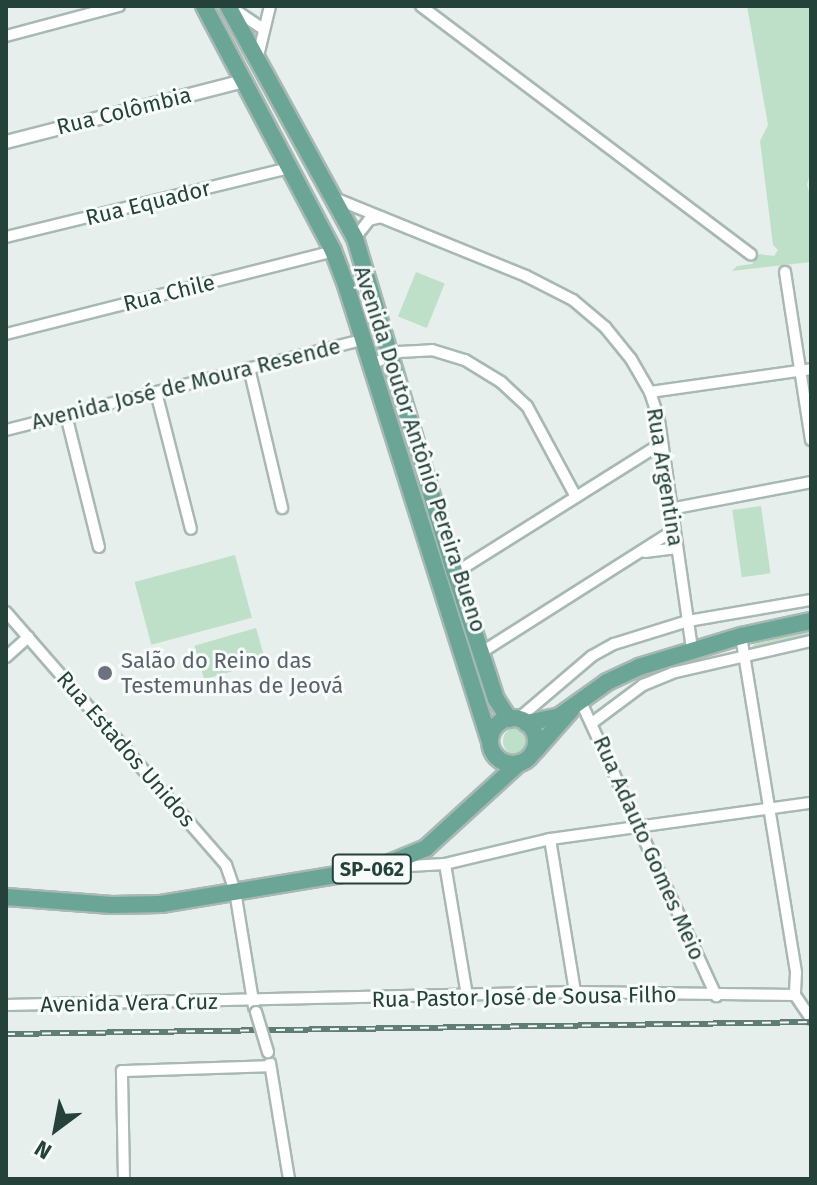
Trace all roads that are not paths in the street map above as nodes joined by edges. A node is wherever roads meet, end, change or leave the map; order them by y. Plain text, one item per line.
1 (119, 6) edge
2 (204, 6) edge
3 (229, 6) edge
4 (270, 6) edge
5 (421, 6) edge
6 (263, 29) junction
7 (6, 36) edge
8 (263, 66) junction
9 (244, 82) junction
10 (6, 142) edge
11 (290, 168) junction
12 (331, 197) junction
13 (383, 216) junction
14 (6, 237) edge
15 (355, 238) junction
16 (333, 251) junction
17 (751, 255) dead end
18 (785, 272) dead end
19 (6, 334) edge
20 (366, 339) junction
21 (390, 355) junction
22 (372, 364) junction
23 (249, 368) junction
24 (806, 370) edge
25 (156, 392) junction
26 (650, 392) junction
27 (66, 415) junction
28 (6, 430) edge
29 (811, 440) edge
30 (662, 443) junction
31 (811, 482) edge
32 (576, 497) junction
33 (282, 508) dead end
34 (670, 509) junction
35 (191, 529) dead end
36 (673, 531) junction
37 (99, 547) dead end
38 (677, 548) junction
39 (639, 554) junction
40 (455, 573) junction
41 (811, 600) edge
42 (6, 612) edge
43 (688, 621) junction
44 (811, 621) edge
45 (741, 636) junction
46 (28, 637) junction
47 (811, 641) edge
48 (692, 649) junction
49 (482, 652) junction
50 (744, 655) junction
51 (6, 657) edge
52 (576, 706) junction
53 (518, 720) junction
54 (592, 723) junction
55 (493, 749) junction
56 (535, 751) junction
57 (518, 764) junction
58 (484, 792) junction
59 (811, 803) edge
60 (770, 811) junction
61 (640, 829) junction
62 (550, 839) junction
63 (445, 864) junction
64 (378, 868) junction
65 (235, 891) junction
66 (6, 897) edge
67 (575, 992) junction
68 (467, 995) junction
69 (795, 995) junction
70 (716, 996) junction
71 (6, 1005) edge
72 (254, 1007) junction
73 (811, 1019) edge
74 (270, 1066) junction
75 (124, 1179) edge
76 (289, 1179) edge

1 - 7 street
2 - 9 main road, Avenida Doutor Antônio Pereira Bueno
3 - 6 street
3 - 8 main road, Avenida Doutor Antônio Pereira Bueno
4 - 6 street
5 - 17 street
6 - 8 street
8 - 9 main road
8 - 9 main road
8 - 12 main road, Avenida Doutor Antônio Pereira Bueno
9 - 10 street, Rua Colômbia
9 - 11 main road, Avenida Doutor Antônio Pereira Bueno
11 - 14 street, Rua Equador
11 - 16 main road, Avenida Doutor Antônio Pereira Bueno
12 - 13 street, Rua Argentina
12 - 15 main road, Avenida Doutor Antônio Pereira Bueno
13 - 15 street
13 - 26 street, Rua Argentina
15 - 21 main road, Avenida Doutor Antônio Pereira Bueno
16 - 19 street, Rua Chile
16 - 20 main road, Avenida Doutor Antônio Pereira Bueno
18 - 24 street
20 - 22 main road, Avenida Doutor Antônio Pereira Bueno
20 - 23 street, Avenida José de Moura Resende
21 - 22 street
21 - 32 street
21 - 40 main road, Avenida Doutor Antônio Pereira Bueno
22 - 55 main road, Avenida Doutor Antônio Pereira Bueno
23 - 25 street, Avenida José de Moura Resende
23 - 33 street
24 - 26 street
24 - 29 street
25 - 27 street, Avenida José de Moura Resende
25 - 35 street
26 - 30 street, Rua Argentina
27 - 28 street, Avenida José de Moura Resende
27 - 37 street
30 - 32 street
30 - 34 street, Rua Argentina
31 - 34 street
32 - 40 street
34 - 36 street, Rua Argentina
36 - 38 street, Rua Argentina
36 - 39 street
38 - 39 street
38 - 43 street, Rua Argentina
39 - 49 street
40 - 49 main road, Avenida Doutor Antônio Pereira Bueno
41 - 43 street
42 - 46 street, Rua Estados Unidos
43 - 48 street, Rua Argentina
43 - 53 street
44 - 45 main road, SP-062
45 - 48 main road, SP-062
45 - 50 street
46 - 51 street
46 - 65 street, Rua Estados Unidos
47 - 50 street
48 - 52 main road, SP-062
49 - 53 main road, Avenida Doutor Antônio Pereira Bueno
50 - 54 street
50 - 60 street
52 - 53 main road, SP-062
52 - 54 street, Rua Adauto Gomes Meio
52 - 56 main road, SP-062
53 - 55 main road, SP-062
53 - 56 main road
54 - 61 street, Rua Adauto Gomes Meio
55 - 57 main road
55 - 58 main road, SP-062
56 - 57 main road, SP-062
57 - 58 main road, SP-062
58 - 64 main road, SP-062
59 - 60 street
60 - 61 street
60 - 69 street
61 - 62 street
61 - 70 street, Rua Adauto Gomes Meio
62 - 63 street
62 - 67 street
63 - 64 street
63 - 68 street
64 - 65 main road, SP-062
65 - 66 main road, SP-062
65 - 72 street, Rua Estados Unidos
67 - 68 street, Rua Pastor José de Sousa Filho
67 - 70 street, Rua Pastor José de Sousa Filho
68 - 72 street, Rua Pastor José de Sousa Filho
69 - 70 street, Rua Pastor José de Sousa Filho
69 - 73 street
71 - 72 street, Avenida Vera Cruz
72 - 74 street, Rua Estados Unidos, bridge
74 - 75 street
74 - 76 street, Rua Estados Unidos

